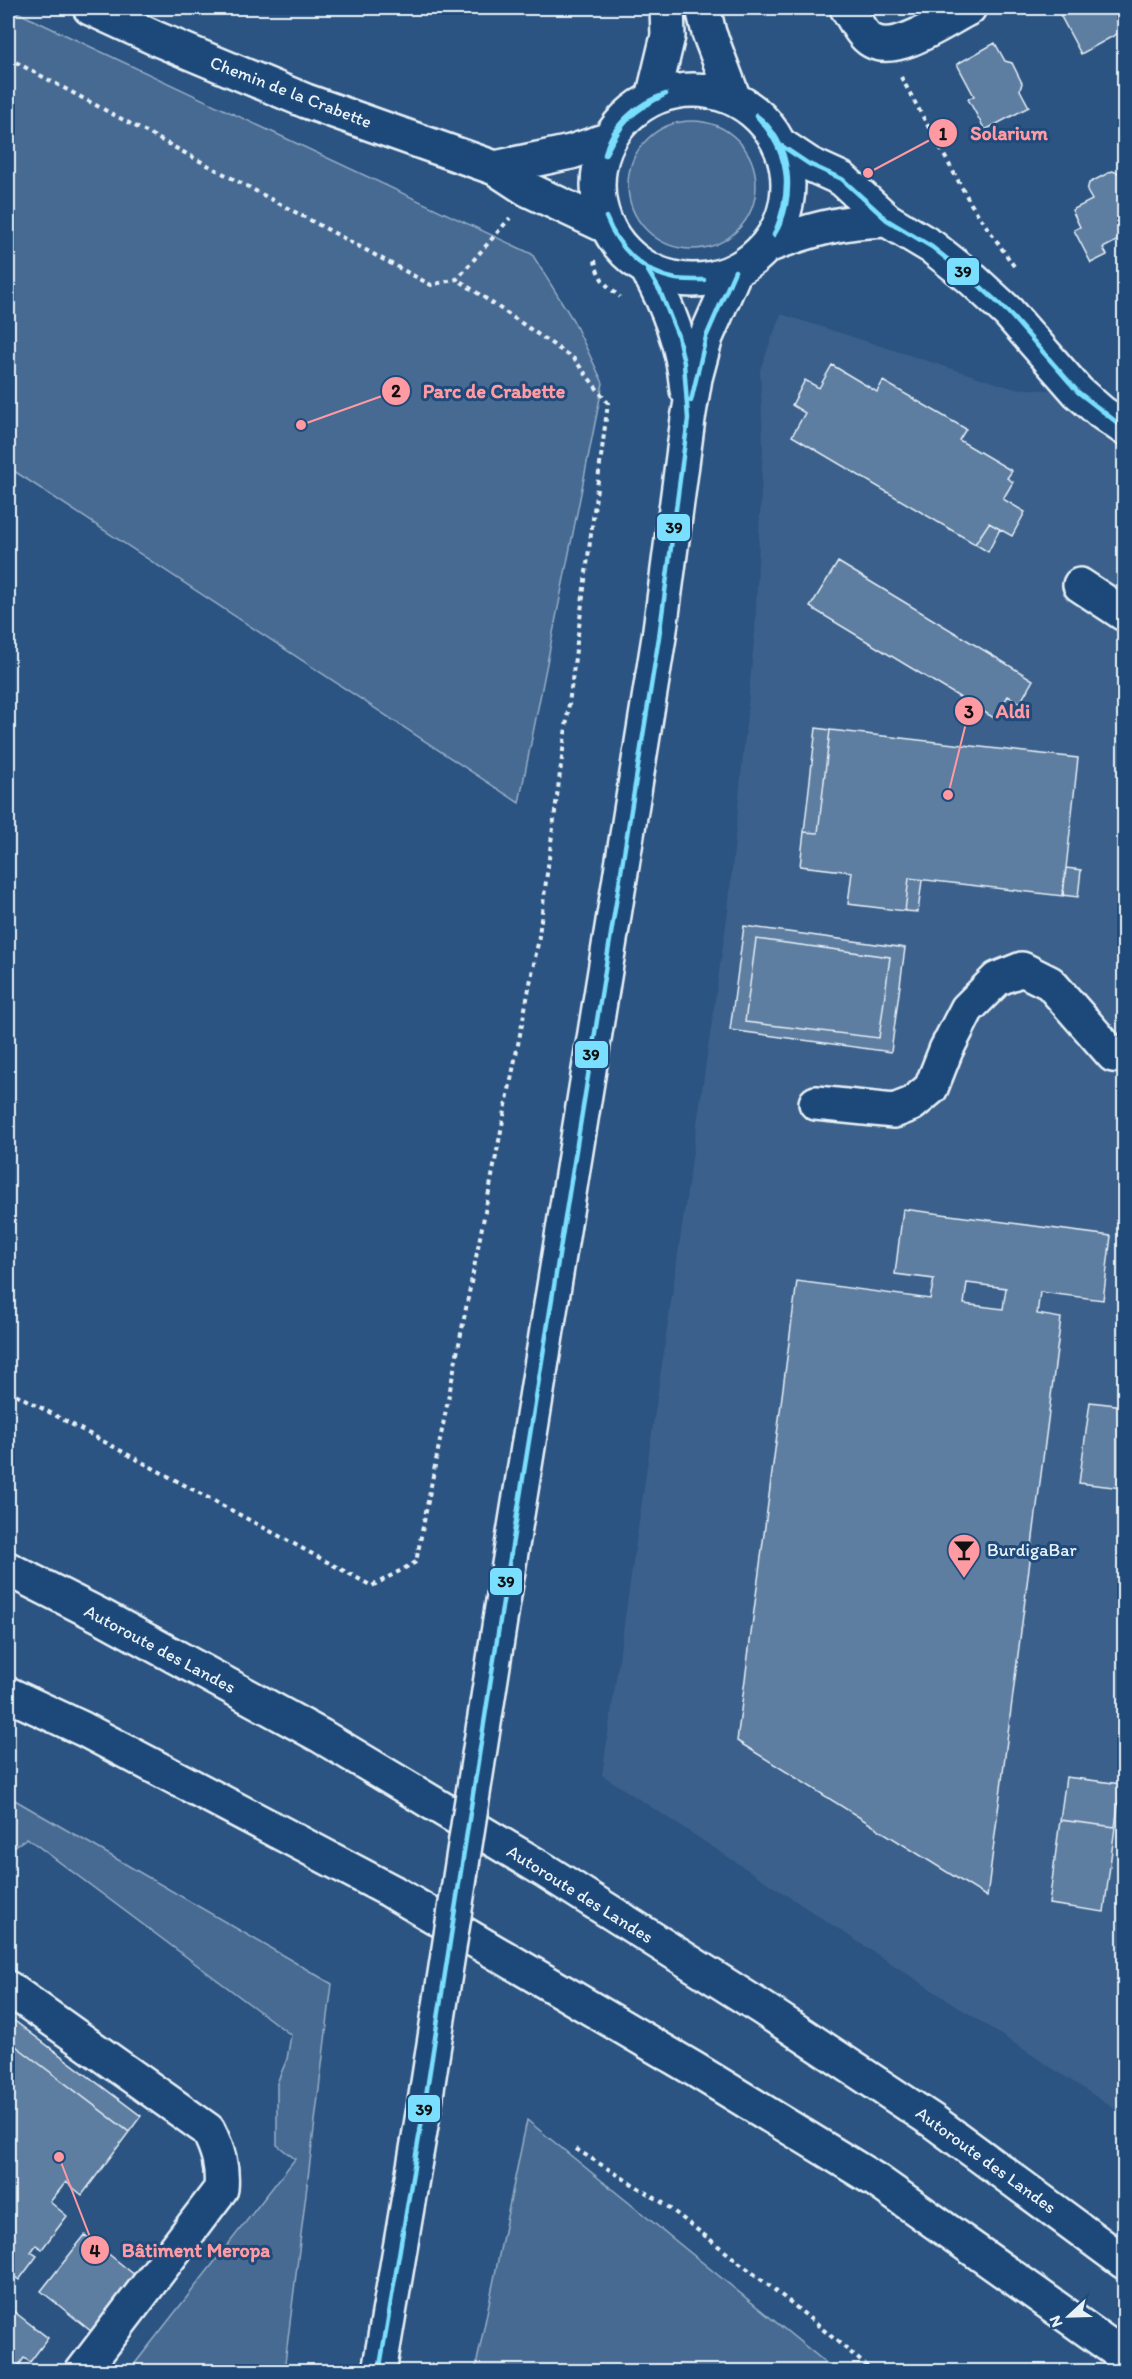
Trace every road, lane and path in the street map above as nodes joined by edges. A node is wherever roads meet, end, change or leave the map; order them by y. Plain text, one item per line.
1 (90, 8) edge
2 (667, 8) edge
3 (702, 8) edge
4 (848, 8) edge
5 (969, 8) edge
6 (8, 58) edge
7 (900, 76) dead end
8 (653, 98) junction
9 (734, 99) junction
10 (610, 139) junction
11 (779, 144) junction
12 (495, 168) junction
13 (513, 214) dead end
14 (888, 220) junction
15 (608, 227) junction
16 (767, 246) junction
17 (647, 269) junction
18 (735, 271) junction
19 (1021, 276) dead end
20 (456, 279) junction
21 (688, 419) junction
22 (1125, 428) edge
23 (1080, 585) dead end
24 (1125, 614) edge
25 (1125, 1056) edge
26 (816, 1103) dead end
27 (8, 1390) edge
28 (8, 1569) edge
29 (8, 1694) edge
30 (8, 1988) edge
31 (576, 2149) dead end
32 (1125, 2262) edge
33 (1125, 2356) edge
34 (82, 2372) edge
35 (380, 2372) edge
36 (874, 2372) edge

1 - 12 main road, Chemin de la Crabette
2 - 8 main road
3 - 9 main road
4 - 5 main road
6 - 20 path
7 - 19 path
8 - 9 main road
8 - 10 main road
9 - 11 main road
10 - 12 main road
10 - 15 main road
11 - 14 main road
11 - 16 main road
12 - 15 main road, Chemin de la Crabette
13 - 20 path
14 - 16 main road
14 - 22 main road
15 - 17 main road
16 - 18 main road
17 - 18 main road
17 - 21 main road
18 - 21 main road
20 - 27 path
21 - 35 main road, bridge
23 - 24 main road
25 - 26 main road
28 - 32 main road, Autoroute des Landes
29 - 33 main road
30 - 34 main road
31 - 36 path

